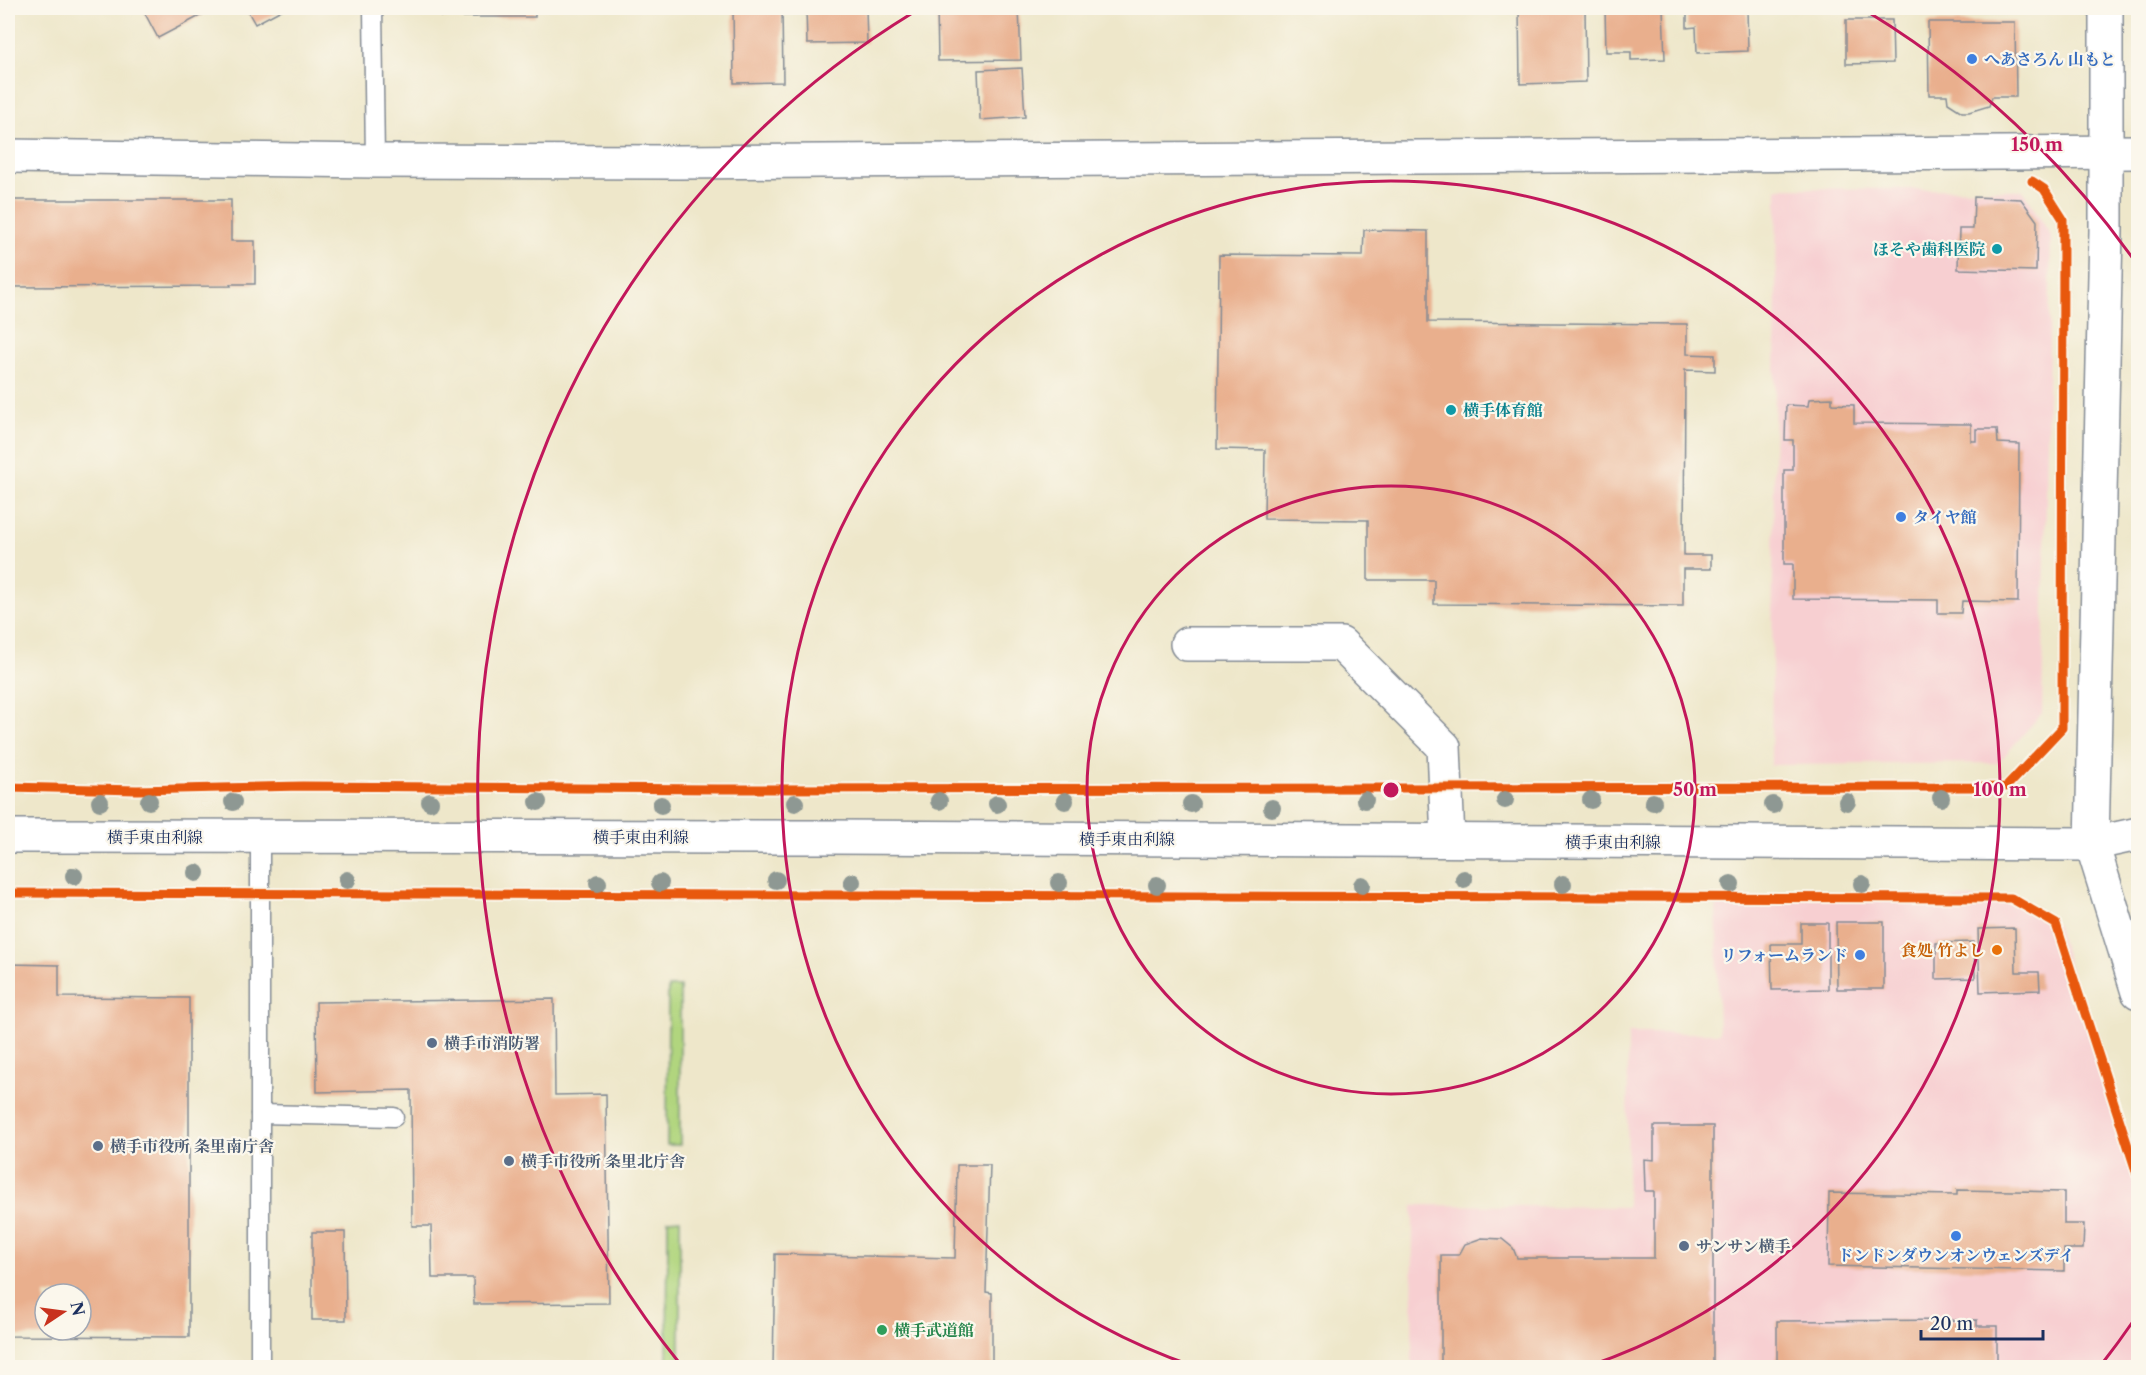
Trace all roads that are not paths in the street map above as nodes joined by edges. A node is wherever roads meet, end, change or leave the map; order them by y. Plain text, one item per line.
1 (374, 8) edge
2 (2106, 8) edge
3 (2106, 152) junction
4 (2139, 152) edge
5 (8, 156) edge
6 (375, 161) junction
7 (1187, 644) dead end
8 (2139, 834) edge
9 (8, 836) edge
10 (260, 837) junction
11 (1448, 840) junction
12 (2092, 844) junction
13 (2139, 992) edge
14 (260, 1114) junction
15 (394, 1117) dead end
16 (260, 1368) edge

1 - 6 lane
2 - 3 street
3 - 4 street
3 - 6 street
3 - 12 street
5 - 6 street
7 - 11 street
8 - 12 street, 横手東由利線
9 - 10 street, 横手東由利線
10 - 11 street, 横手東由利線
10 - 14 lane
11 - 12 street, 横手東由利線
12 - 13 street
14 - 15 lane
14 - 16 lane

